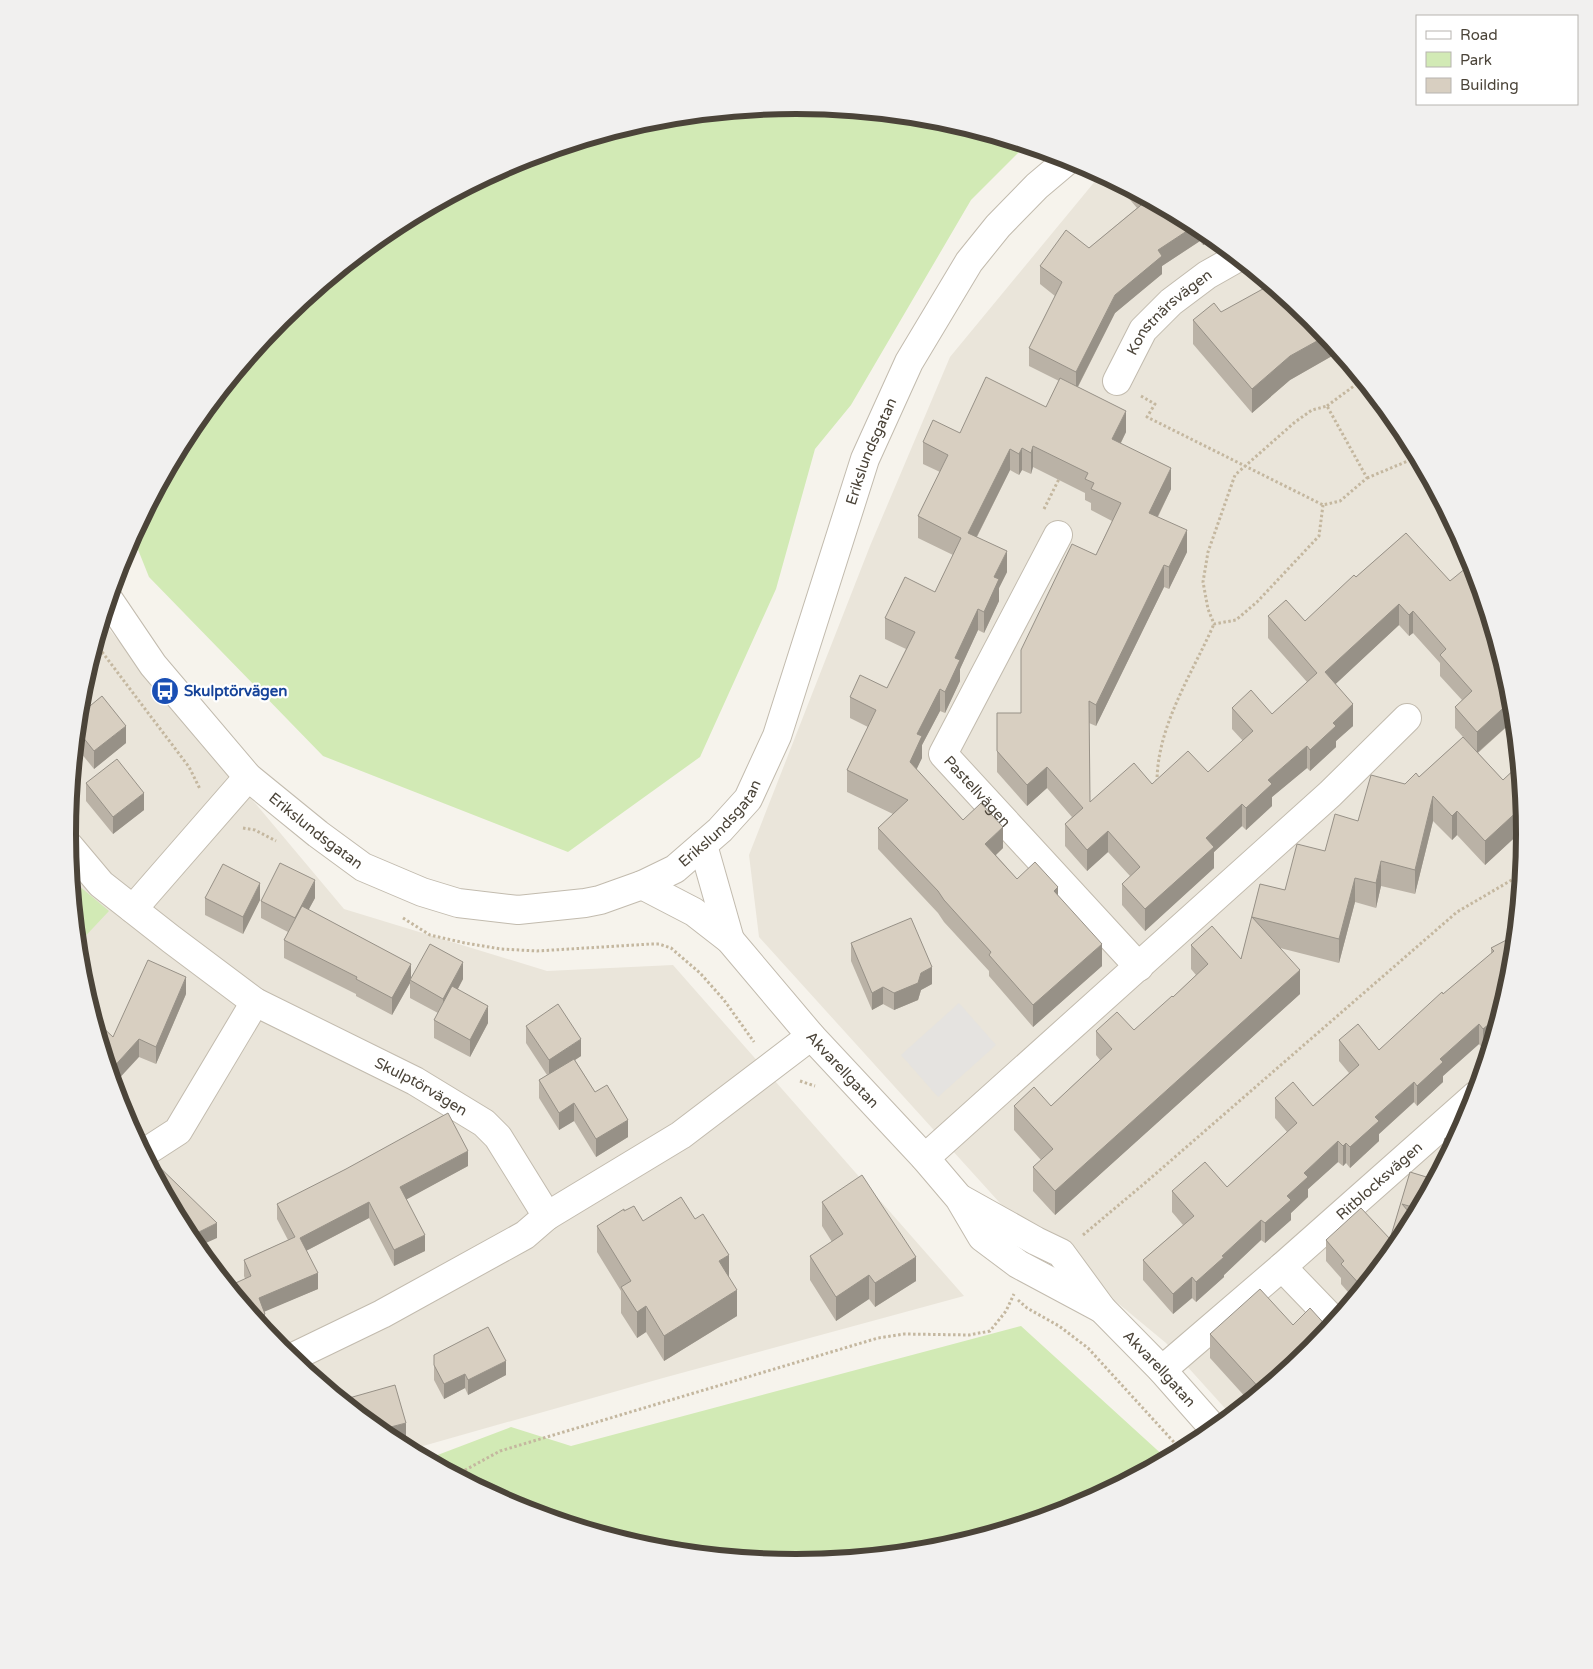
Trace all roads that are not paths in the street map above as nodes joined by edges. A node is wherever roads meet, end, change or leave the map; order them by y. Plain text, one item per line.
1 (1061, 165) edge
2 (1232, 261) edge
3 (1117, 381) road end
4 (1058, 535) road end
5 (113, 606) edge
6 (1407, 718) dead end
7 (248, 777) junction
8 (703, 845) junction
9 (77, 855) edge
10 (642, 885) junction
11 (133, 909) junction
12 (730, 940) junction
13 (1139, 967) junction
14 (255, 1002) junction
15 (811, 1036) junction
16 (1463, 1106) edge
17 (149, 1150) edge
18 (925, 1158) junction
19 (958, 1198) junction
20 (547, 1216) junction
21 (1282, 1267) junction
22 (1102, 1309) junction
23 (1330, 1318) edge
24 (298, 1354) edge
25 (1162, 1370) junction
26 (1210, 1424) edge

1 - 8 street, Erikslundsgatan
2 - 3 street, Konstnärsvägen
4 - 13 street, Pastellvägen
5 - 7 street, Erikslundsgatan
6 - 13 street
7 - 10 street, Erikslundsgatan
7 - 11 street
8 - 10 street, Erikslundsgatan
8 - 12 street, Akvarellgatan
9 - 11 street, Skulptörvägen
10 - 12 street, Akvarellgatan
11 - 14 street, Skulptörvägen
12 - 15 street, Akvarellgatan
13 - 18 street
14 - 17 street
14 - 20 street, Skulptörvägen
15 - 18 street, Akvarellgatan
15 - 20 street
16 - 21 street, Ritblocksvägen
18 - 19 street, Akvarellgatan
19 - 22 street, Akvarellgatan
19 - 22 street, Akvarellgatan
20 - 24 street
21 - 23 street
21 - 25 street, Ritblocksvägen
22 - 25 street, Akvarellgatan
25 - 26 street, Akvarellgatan

